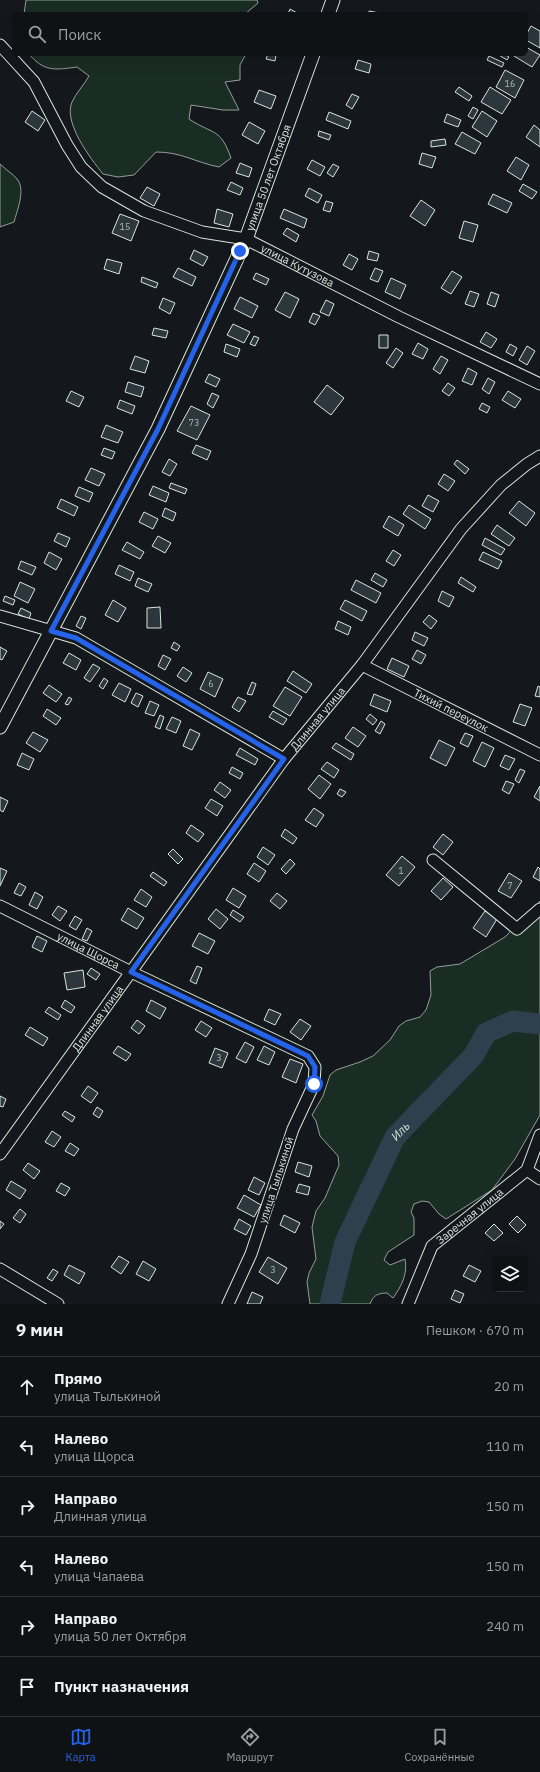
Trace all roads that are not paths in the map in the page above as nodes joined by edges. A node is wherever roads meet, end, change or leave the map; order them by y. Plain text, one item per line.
1 (333, 0) edge
2 (329, 12) edge
3 (0, 46) edge
4 (312, 56) edge
5 (246, 239) junction
6 (540, 384) edge
7 (540, 456) edge
8 (0, 616) edge
9 (51, 631) junction
10 (362, 664) junction
11 (0, 727) edge
12 (540, 755) edge
13 (284, 759) junction
14 (433, 860) dead end
15 (0, 906) edge
16 (540, 909) edge
17 (131, 972) junction
18 (308, 1056) joint
19 (540, 1135) edge
20 (0, 1154) edge
21 (527, 1170) junction
22 (540, 1179) edge
23 (0, 1269) edge
24 (58, 1304) edge
25 (228, 1304) edge
26 (408, 1304) edge

1 - 2 street
3 - 5 street, улица Кутузова
4 - 5 street, улица 50 лет Октября
5 - 6 street, улица Кутузова
5 - 9 street, улица 50 лет Октября
7 - 10 street, Длинная улица
8 - 9 street
9 - 11 street, улица 50 лет Октября
9 - 13 street
10 - 12 street, Тихий переулок
10 - 13 street, Длинная улица
13 - 17 street, Длинная улица
14 - 16 street
15 - 17 street, улица Щорса
17 - 18 street, улица Щорса
17 - 20 street, Длинная улица
18 - 25 street, улица Тылькиной
19 - 21 street
21 - 22 street
21 - 26 street, Заречная улица
23 - 24 street

